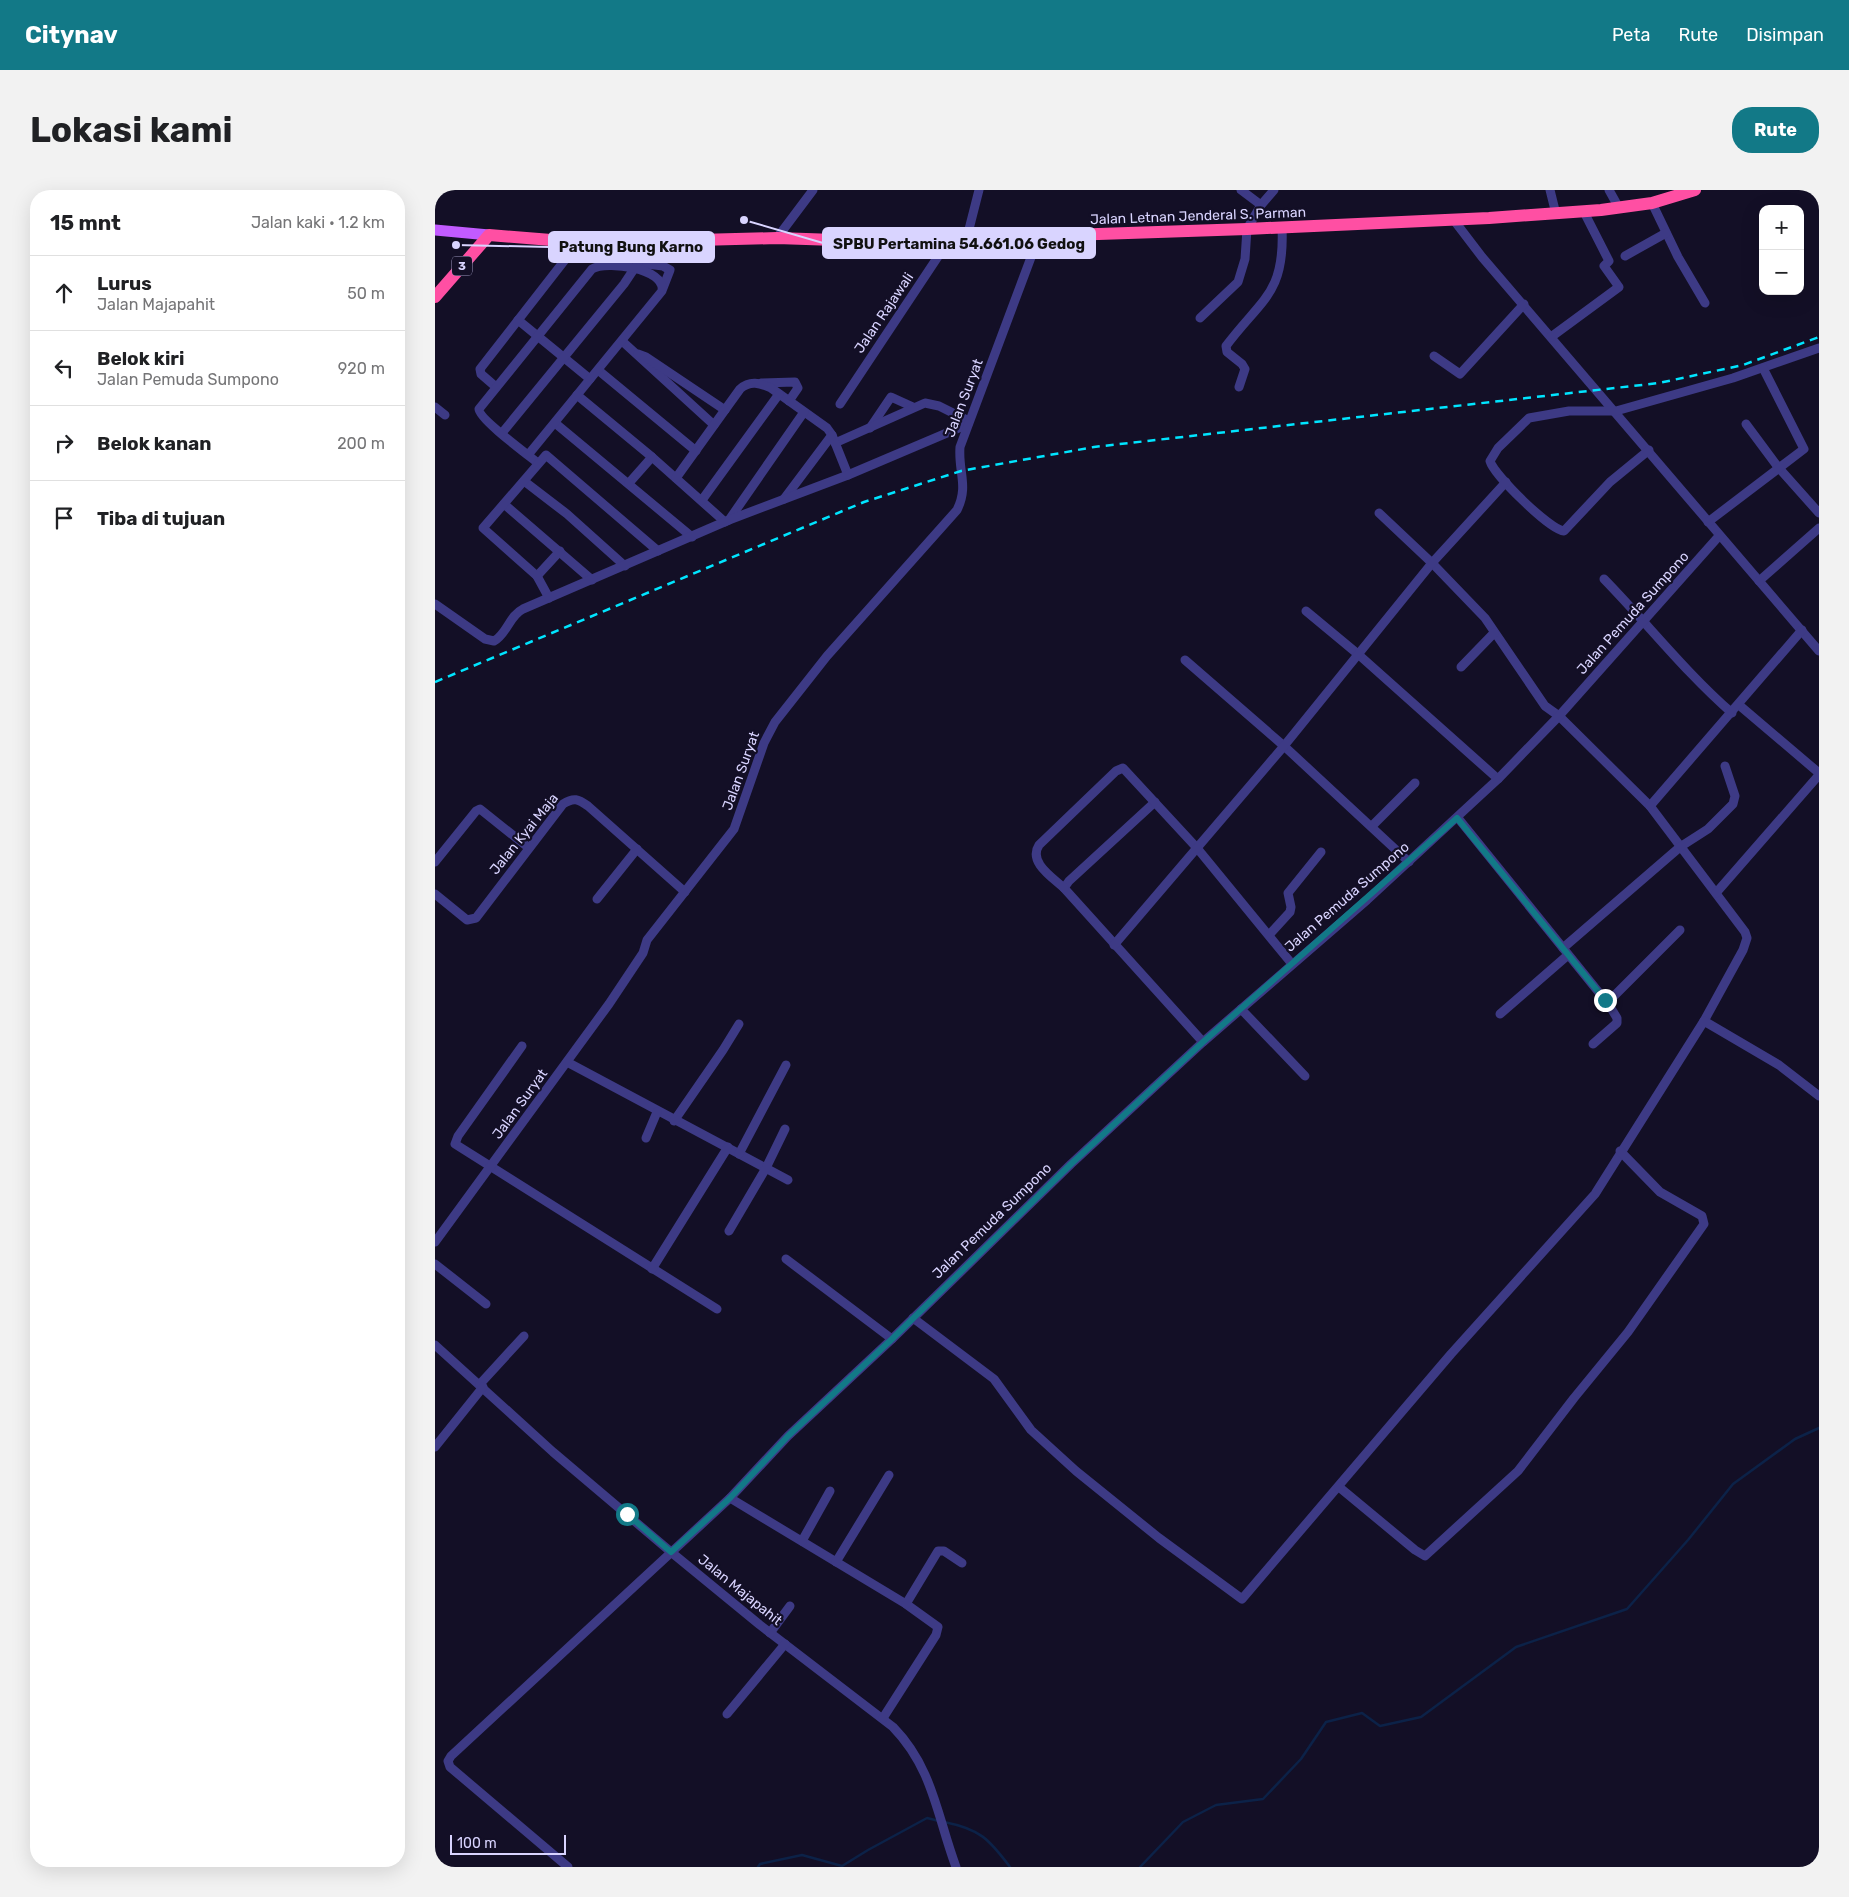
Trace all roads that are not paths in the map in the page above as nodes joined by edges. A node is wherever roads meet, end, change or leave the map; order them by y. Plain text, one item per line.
1 (813, 190) edge
2 (979, 190) edge
3 (1241, 190) edge
4 (1274, 190) edge
5 (1550, 190) edge
6 (1609, 190) edge
7 (1695, 190) edge
8 (1652, 203) junction
9 (1261, 204) junction
10 (1619, 208) junction
11 (1583, 212) junction
12 (1556, 214) junction
13 (1453, 219) junction
14 (1282, 227) junction
15 (1247, 229) junction
16 (435, 230) edge
17 (1666, 233) junction
18 (489, 236) junction
19 (1039, 236) junction
20 (951, 237) junction
21 (967, 237) junction
22 (777, 238) junction
23 (577, 242) junction
24 (642, 243) junction
25 (1625, 256) dead end
26 (638, 263) junction
27 (663, 288) junction
28 (435, 297) edge
29 (1705, 303) dead end
30 (1524, 304) junction
31 (1200, 318) dead end
32 (518, 320) junction
33 (538, 336) junction
34 (1551, 337) junction
35 (622, 341) junction
36 (1819, 348) edge
37 (638, 354) junction
38 (1434, 356) dead end
39 (564, 357) junction
40 (1763, 368) junction
41 (598, 370) junction
42 (590, 379) junction
43 (761, 383) junction
44 (496, 387) junction
45 (1239, 387) dead end
46 (779, 394) junction
47 (577, 395) junction
48 (789, 401) junction
49 (840, 404) dead end
50 (435, 407) edge
51 (913, 407) junction
52 (725, 410) junction
53 (1616, 411) junction
54 (804, 412) junction
55 (445, 415) dead end
56 (968, 422) junction
57 (555, 423) junction
58 (1746, 424) dead end
59 (714, 425) junction
60 (870, 428) junction
61 (502, 434) junction
62 (834, 439) junction
63 (535, 447) junction
64 (1649, 450) junction
65 (696, 451) junction
66 (528, 455) junction
67 (546, 455) junction
68 (652, 457) junction
69 (538, 463) junction
70 (1778, 467) junction
71 (848, 475) junction
72 (676, 478) junction
73 (524, 480) junction
74 (1506, 482) junction
75 (629, 483) junction
76 (701, 500) junction
77 (783, 500) junction
78 (504, 504) junction
79 (1379, 513) dead end
80 (1819, 513) edge
81 (727, 521) junction
82 (1708, 522) junction
83 (1819, 528) edge
84 (1719, 536) junction
85 (692, 537) junction
86 (560, 551) junction
87 (658, 551) junction
88 (1432, 563) junction
89 (625, 566) junction
90 (537, 576) junction
91 (1604, 579) dead end
92 (591, 580) junction
93 (1759, 581) junction
94 (549, 598) junction
95 (435, 604) edge
96 (1306, 611) dead end
97 (1645, 621) junction
98 (1802, 630) junction
99 (1495, 632) junction
100 (1819, 651) edge
101 (1359, 655) junction
102 (1185, 660) dead end
103 (1461, 667) dead end
104 (1739, 704) junction
105 (1732, 713) junction
106 (1559, 716) junction
107 (1284, 746) junction
108 (1725, 766) dead end
109 (1819, 774) edge
110 (1498, 779) junction
111 (1415, 783) dead end
112 (1155, 802) junction
113 (1650, 806) junction
114 (1457, 818) junction
115 (1372, 826) junction
116 (1681, 847) junction
117 (529, 848) junction
118 (1197, 848) junction
119 (637, 849) junction
120 (1321, 852) dead end
121 (435, 862) edge
122 (1409, 862) junction
123 (1064, 888) junction
124 (685, 892) junction
125 (1716, 893) junction
126 (435, 894) edge
127 (597, 898) dead end
128 (1680, 930) dead end
129 (1269, 935) junction
130 (1114, 945) junction
131 (1565, 952) junction
132 (1292, 964) junction
133 (1606, 1000) junction
134 (1241, 1008) junction
135 (1500, 1014) dead end
136 (1704, 1021) junction
137 (739, 1024) dead end
138 (1203, 1042) junction
139 (1593, 1044) dead end
140 (522, 1046) dead end
141 (567, 1062) junction
142 (786, 1065) dead end
143 (1305, 1076) dead end
144 (1819, 1096) edge
145 (657, 1112) junction
146 (674, 1121) junction
147 (785, 1130) dead end
148 (646, 1138) dead end
149 (727, 1147) junction
150 (1620, 1151) junction
151 (739, 1154) junction
152 (491, 1168) junction
153 (766, 1168) junction
154 (788, 1180) dead end
155 (729, 1231) dead end
156 (435, 1242) edge
157 (786, 1259) dead end
158 (435, 1264) edge
159 (652, 1269) junction
160 (486, 1304) dead end
161 (717, 1309) dead end
162 (913, 1318) junction
163 (524, 1336) dead end
164 (892, 1339) junction
165 (435, 1345) edge
166 (482, 1386) junction
167 (435, 1447) edge
168 (889, 1475) dead end
169 (1339, 1487) junction
170 (830, 1491) dead end
171 (730, 1498) junction
172 (802, 1541) junction
173 (671, 1552) junction
174 (836, 1562) junction
175 (962, 1563) dead end
176 (906, 1604) junction
177 (789, 1606) dead end
178 (770, 1633) junction
179 (785, 1644) junction
180 (727, 1714) dead end
181 (883, 1718) junction
182 (568, 1867) edge
183 (956, 1867) edge

1 - 22 street
2 - 21 street
3 - 9 street
4 - 9 street
5 - 12 street
6 - 10 street
7 - 8 highway, Jalan Letnan Jenderal S. Parman
8 - 10 highway, Jalan Letnan Jenderal S. Parman
8 - 17 street
9 - 15 street
10 - 11 highway, Jalan Letnan Jenderal S. Parman
11 - 12 highway, Jalan Letnan Jenderal S. Parman
11 - 34 street
12 - 13 highway, Jalan Letnan Jenderal S. Parman
13 - 14 highway, Jalan Letnan Jenderal S. Parman
13 - 30 street
14 - 15 highway, Jalan Letnan Jenderal S. Parman
14 - 45 street
15 - 19 highway, Jalan Letnan Jenderal S. Parman
15 - 31 street
16 - 18 main road
17 - 25 street
17 - 29 street
18 - 23 highway, Jalan Letnan Jenderal S. Parman
18 - 28 highway, 3
19 - 21 highway, Jalan Letnan Jenderal S. Parman
19 - 56 street, Jalan Suryat
20 - 21 highway, Jalan Letnan Jenderal S. Parman
20 - 22 highway, Jalan Letnan Jenderal S. Parman
20 - 49 street, Jalan Rajawali
22 - 24 highway, Jalan Letnan Jenderal S. Parman
23 - 24 highway, Jalan Letnan Jenderal S. Parman
23 - 32 street
24 - 26 street
26 - 27 street
26 - 27 street
26 - 33 street
26 - 39 street
27 - 35 street
30 - 34 street
30 - 38 street
32 - 33 street
32 - 44 street
33 - 39 street
33 - 44 street
34 - 53 street
35 - 37 street
35 - 41 street
36 - 40 street
37 - 52 street
37 - 59 street
39 - 42 street
39 - 61 street
40 - 53 street
40 - 70 street
41 - 42 street
41 - 65 street
42 - 47 street
43 - 46 street
43 - 48 street
43 - 52 street
44 - 61 street
46 - 48 street
46 - 76 street
47 - 57 street
47 - 68 street
48 - 54 street
50 - 55 street
51 - 56 street
51 - 60 street
51 - 60 street
52 - 59 street
53 - 64 street
53 - 74 street
54 - 62 street
54 - 81 street
56 - 71 street
56 - 124 street, Jalan Suryat
57 - 63 street
57 - 75 street
58 - 70 street
59 - 65 street
60 - 62 street
61 - 66 street
62 - 71 street
62 - 77 street
63 - 66 street
63 - 67 street
64 - 74 street
64 - 82 street
65 - 72 street
66 - 69 street
67 - 69 street
67 - 87 street
68 - 72 street
68 - 75 street
69 - 73 street
70 - 80 street
70 - 82 street
71 - 77 street
72 - 76 street
73 - 78 street
73 - 89 street
74 - 88 street
75 - 85 street
76 - 81 street
77 - 81 street
78 - 86 street
78 - 90 street
79 - 88 street
81 - 85 street
82 - 84 street
83 - 93 street
84 - 93 street
84 - 97 street, Jalan Pemuda Sumpono
85 - 87 street
86 - 90 street
86 - 92 street
87 - 89 street
88 - 99 street
88 - 101 street
89 - 92 street
90 - 94 street
91 - 97 street
92 - 94 street
93 - 98 street
94 - 95 street
96 - 101 street
97 - 105 street
97 - 106 street, Jalan Pemuda Sumpono
98 - 100 street
98 - 104 street
99 - 103 street
99 - 106 street
101 - 107 street
101 - 110 street
102 - 107 street
104 - 105 street
104 - 109 street
105 - 113 street
106 - 110 street, Jalan Pemuda Sumpono
106 - 113 street
107 - 115 street
107 - 118 street
108 - 116 street
109 - 125 street
110 - 114 street, Jalan Pemuda Sumpono
111 - 115 street
112 - 118 street
112 - 123 street
112 - 123 street
113 - 116 street
114 - 122 street, Jalan Pemuda Sumpono
114 - 131 street
115 - 122 street
116 - 125 street
116 - 131 street
117 - 119 street, Jalan Kyai Maja
117 - 121 street
117 - 126 street, Jalan Kyai Maja
118 - 129 street
118 - 130 street
119 - 124 street, Jalan Kyai Maja
119 - 127 street
120 - 129 street
122 - 132 street, Jalan Pemuda Sumpono
123 - 130 street
124 - 141 street, Jalan Suryat
125 - 136 street
128 - 133 street
129 - 132 street
130 - 138 street
131 - 133 street
131 - 135 street
132 - 134 street, Jalan Pemuda Sumpono
133 - 139 street
134 - 138 street, Jalan Pemuda Sumpono
134 - 143 street
136 - 144 street
136 - 150 street
137 - 146 street
138 - 162 street, Jalan Pemuda Sumpono
140 - 152 street
141 - 145 street
141 - 152 street, Jalan Suryat
142 - 151 street
145 - 146 street
145 - 148 street
146 - 149 street
147 - 153 street
149 - 151 street
149 - 159 street
150 - 169 street
150 - 169 street
151 - 153 street
152 - 156 street, Jalan Suryat
152 - 159 street
153 - 154 street
153 - 155 street
157 - 164 street
158 - 160 street
159 - 161 street
162 - 164 street, Jalan Pemuda Sumpono
162 - 169 street
163 - 166 street
164 - 171 street, Jalan Pemuda Sumpono
165 - 166 street, Jalan Majapahit
166 - 167 street
166 - 173 street, Jalan Majapahit
168 - 174 street
170 - 172 street
171 - 172 street
171 - 173 street, Jalan Pemuda Sumpono
172 - 174 street
173 - 178 street, Jalan Majapahit
173 - 182 street, Jalan Pemuda Sumpono
174 - 176 street
175 - 176 street
176 - 181 street
177 - 178 street
178 - 179 street, Jalan Majapahit
179 - 180 street
179 - 181 street, Jalan Majapahit
181 - 183 street, Jalan Majapahit

